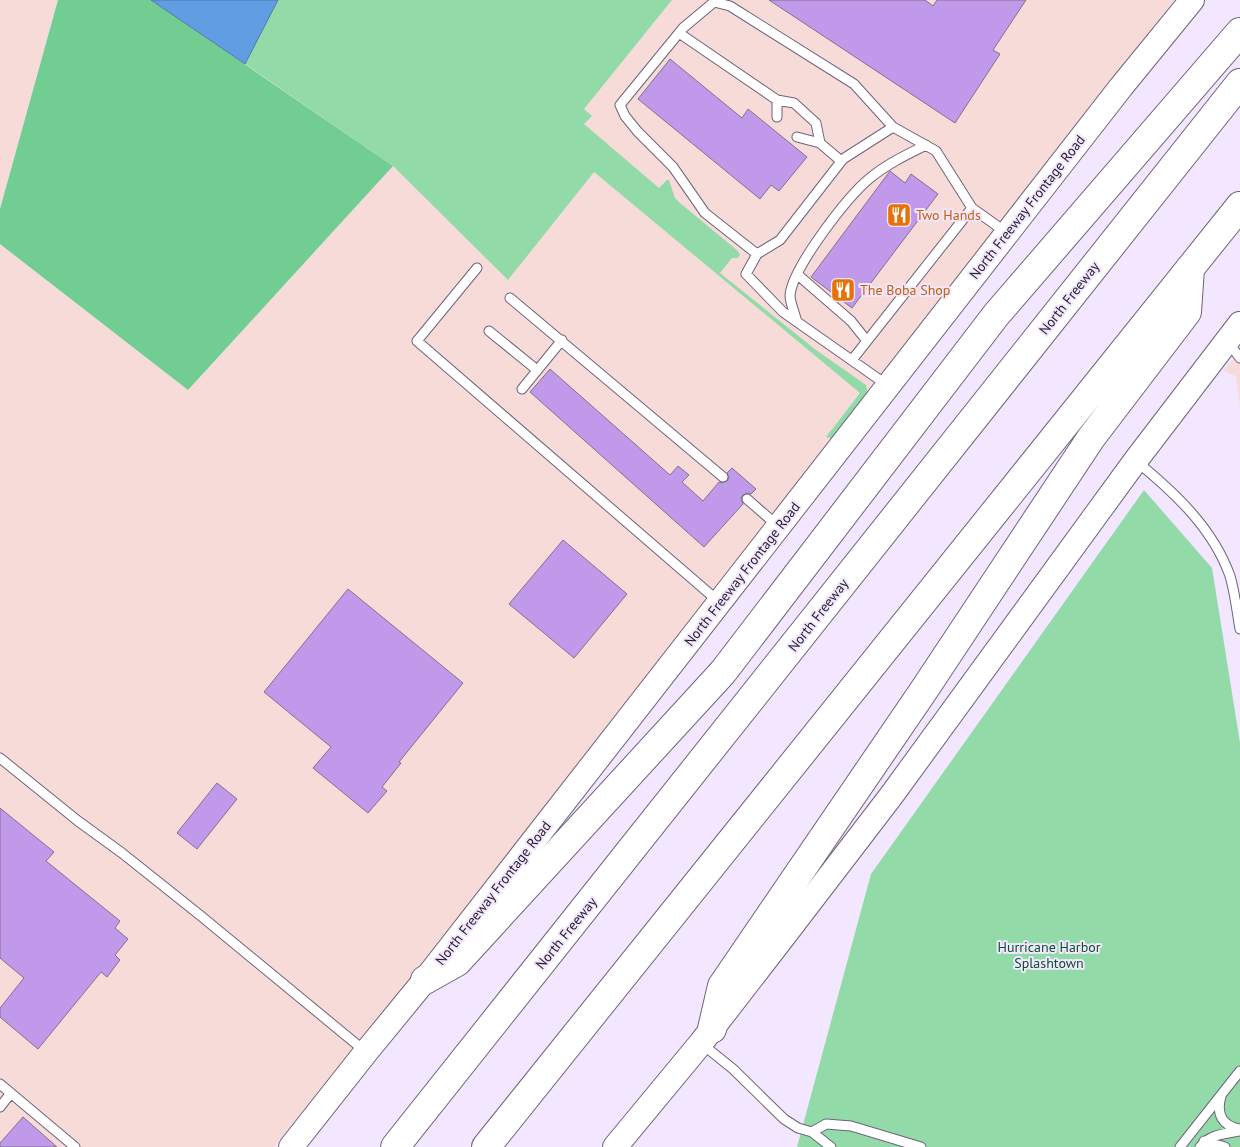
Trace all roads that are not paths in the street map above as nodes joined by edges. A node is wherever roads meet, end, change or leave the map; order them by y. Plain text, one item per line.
1 (1192, 0) edge
2 (1240, 32) edge
3 (679, 33) junction
4 (1240, 83) edge
5 (777, 100) junction
6 (777, 118) dead end
7 (893, 127) junction
8 (797, 137) dead end
9 (820, 142) junction
10 (926, 145) junction
11 (841, 161) junction
12 (1240, 206) edge
13 (972, 208) junction
14 (1007, 234) junction
15 (756, 254) junction
16 (476, 268) dead end
17 (1190, 268) junction
18 (798, 275) junction
19 (510, 298) dead end
20 (796, 322) junction
21 (489, 331) dead end
22 (562, 340) junction
23 (867, 341) junction
24 (1236, 341) edge
25 (852, 360) junction
26 (537, 370) junction
27 (889, 386) junction
28 (522, 389) dead end
29 (1136, 460) junction
30 (723, 477) dead end
31 (747, 499) dead end
32 (779, 527) junction
33 (720, 603) junction
34 (1240, 629) edge
35 (0, 758) edge
36 (425, 980) junction
37 (707, 1036) junction
38 (366, 1052) junction
39 (1240, 1071) edge
40 (0, 1084) edge
41 (11, 1093) junction
42 (1222, 1094) junction
43 (0, 1106) edge
44 (1240, 1130) edge
45 (812, 1132) junction
46 (1202, 1144) edge
47 (75, 1147) edge
48 (291, 1147) edge
49 (395, 1147) edge
50 (486, 1147) edge
51 (615, 1147) edge
52 (832, 1147) edge
53 (921, 1147) edge
54 (1180, 1147) edge
55 (1225, 1147) edge

1 - 14 main road, North Freeway Frontage Road
2 - 36 highway
3 - 5 lane
3 - 7 lane
3 - 15 lane
4 - 49 highway, North Freeway
5 - 6 lane
5 - 9 lane
7 - 10 lane
7 - 11 lane
8 - 9 lane
9 - 11 lane
10 - 13 lane
10 - 18 lane
11 - 15 lane
12 - 17 highway
13 - 14 lane
13 - 23 lane
14 - 27 main road, North Freeway Frontage Road
15 - 20 lane
16 - 33 lane
17 - 37 highway
17 - 50 highway
18 - 20 lane
18 - 23 lane
19 - 22 lane
20 - 25 lane
21 - 26 lane
22 - 26 lane
22 - 30 lane
23 - 25 lane
24 - 29 main road
25 - 27 lane
26 - 28 lane
27 - 32 main road, North Freeway Frontage Road
29 - 34 lane
29 - 37 main road
31 - 32 lane
32 - 33 main road, North Freeway Frontage Road
33 - 36 main road, North Freeway Frontage Road
35 - 38 lane
36 - 38 main road, North Freeway Frontage Road
37 - 45 lane
37 - 51 main road
38 - 48 main road, North Freeway Frontage Road
39 - 42 lane
40 - 41 lane
41 - 43 lane
41 - 47 lane
42 - 44 lane
42 - 54 lane
44 - 46 lane
45 - 52 lane
45 - 53 lane
46 - 55 lane

